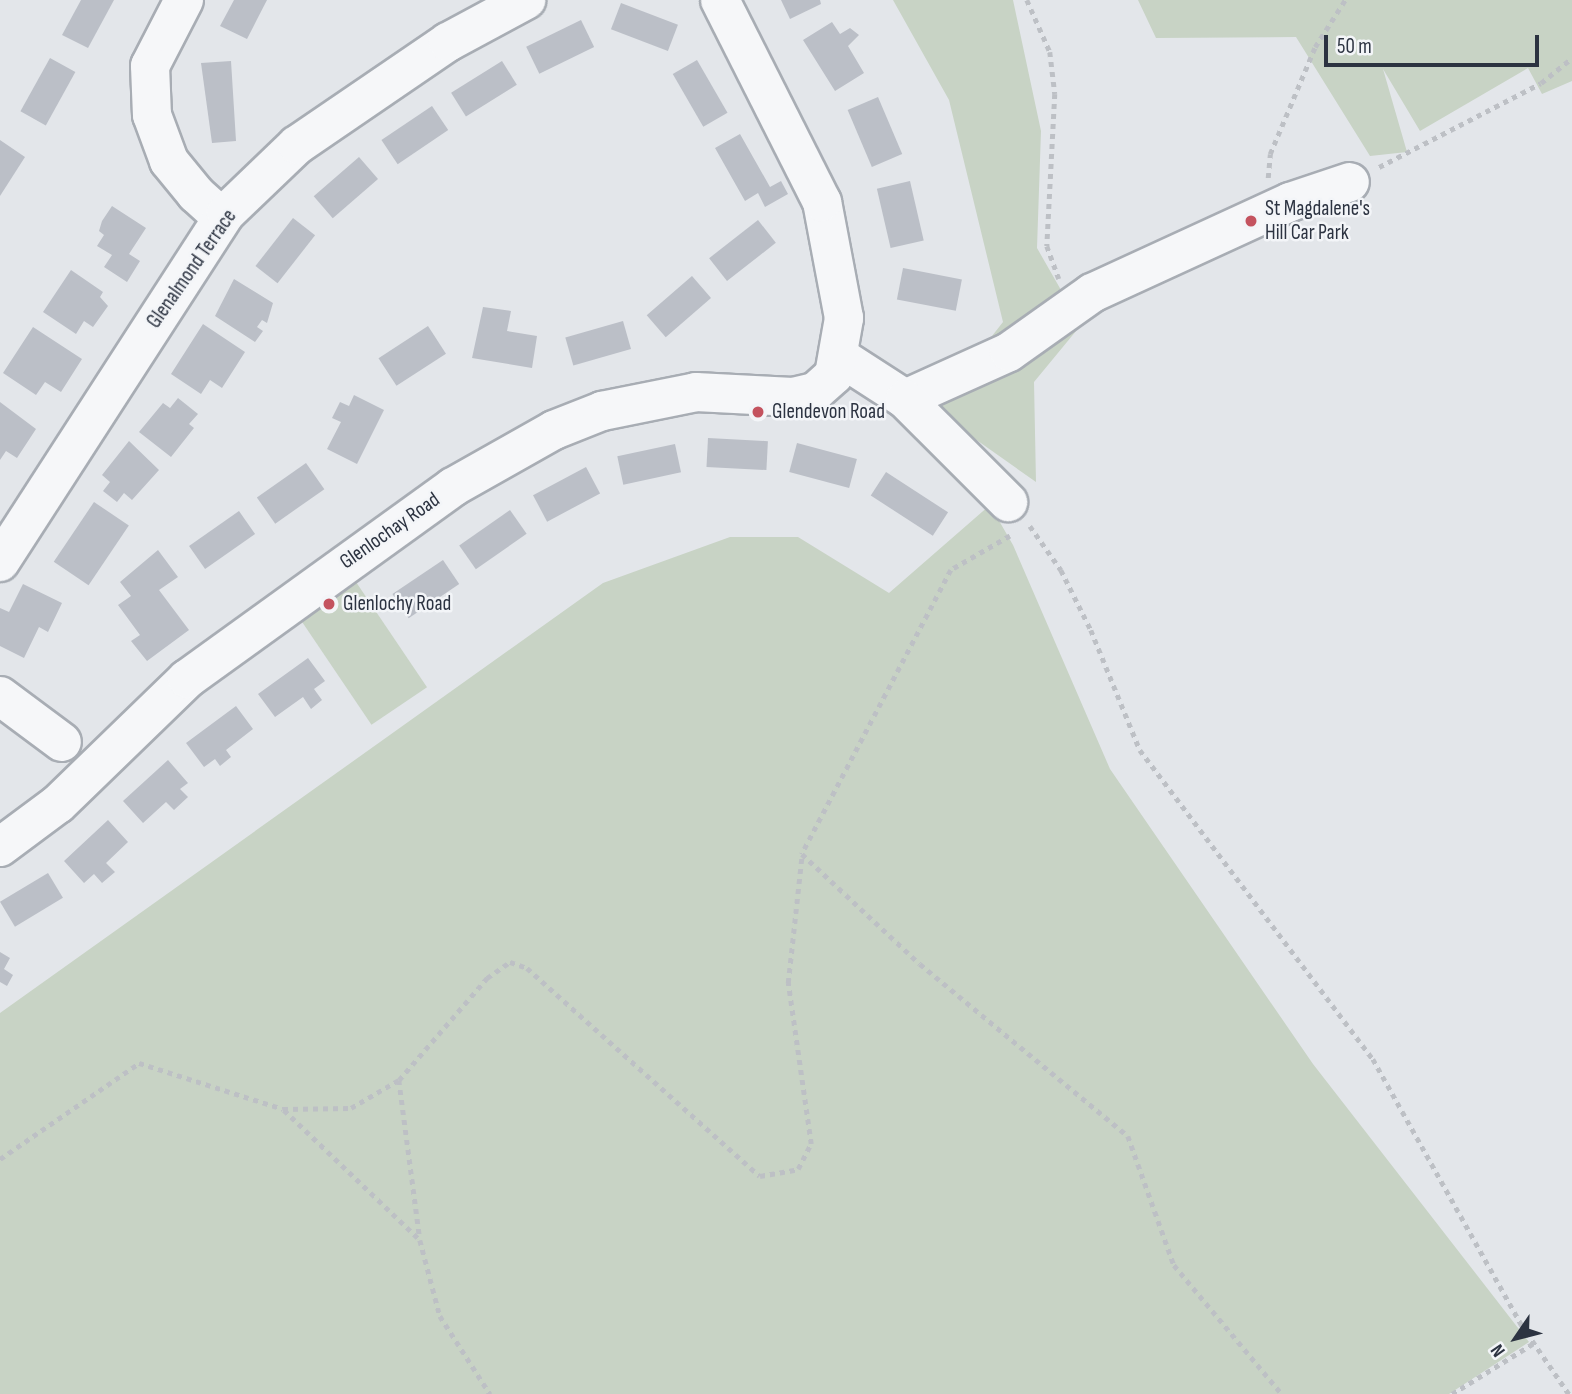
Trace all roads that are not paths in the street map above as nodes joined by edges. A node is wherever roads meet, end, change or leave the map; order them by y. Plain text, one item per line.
1 (184, 0) edge
2 (526, 0) edge
3 (720, 0) edge
4 (1350, 182) road end
5 (226, 213) junction
6 (840, 358) junction
7 (905, 399) junction
8 (1018, 513) road end
9 (0, 562) edge
10 (0, 696) edge
11 (62, 742) dead end
12 (0, 848) edge

1 - 5 street
2 - 5 street, Glenalmond Terrace
3 - 6 street
4 - 7 street
5 - 9 street, Glenalmond Terrace
6 - 7 street
6 - 12 street, Glenlochay Road
7 - 8 street
10 - 11 street

